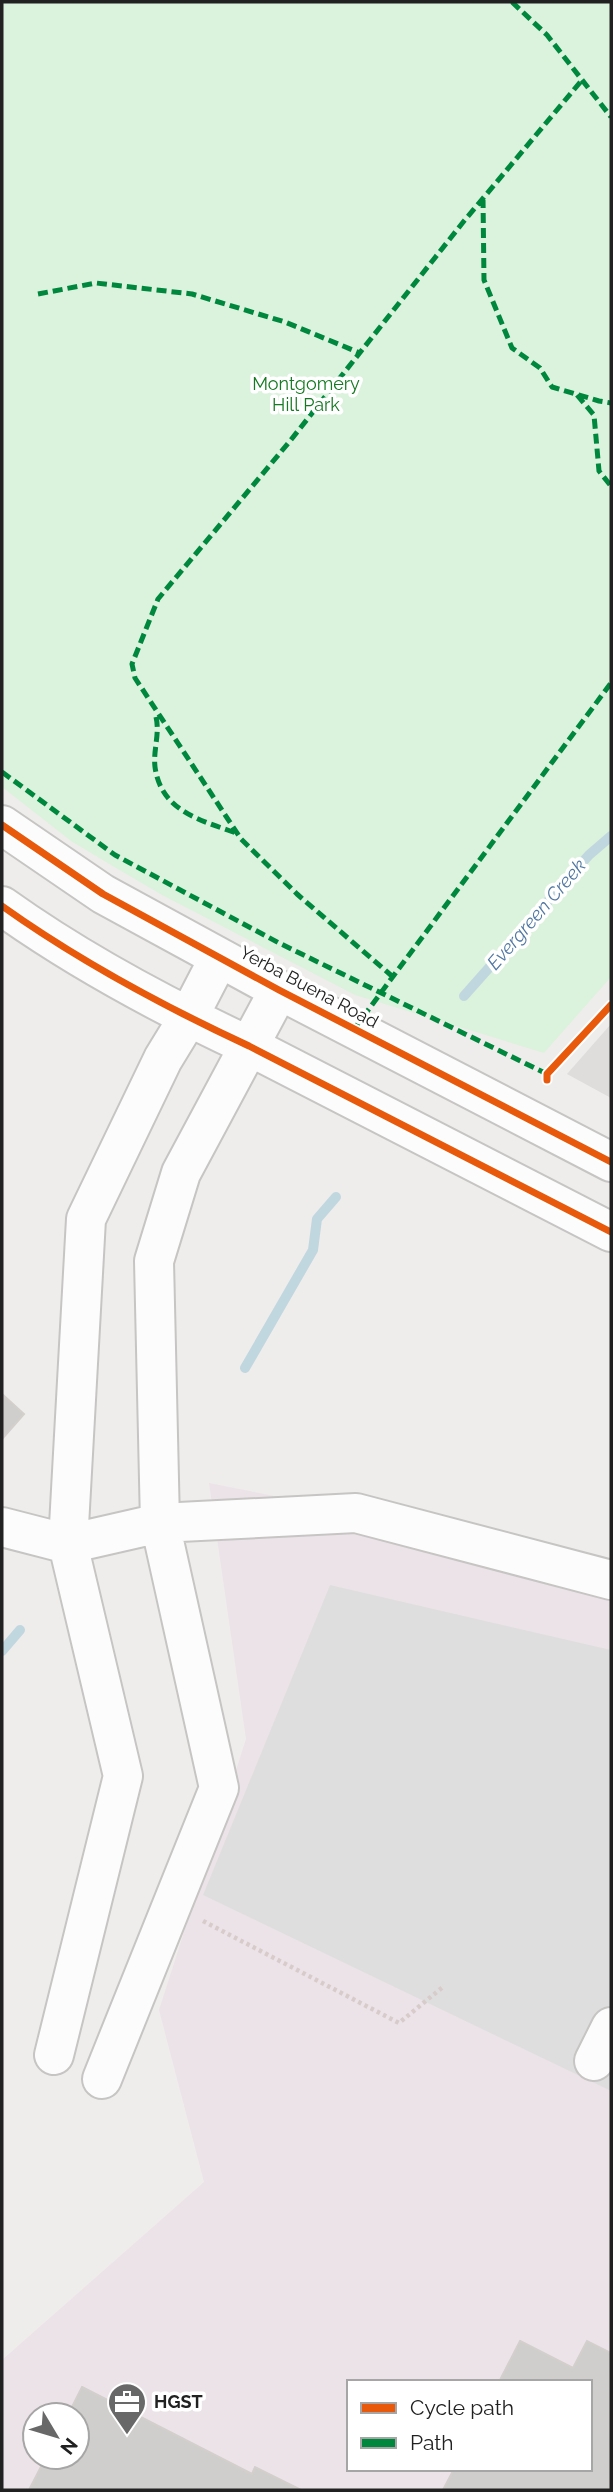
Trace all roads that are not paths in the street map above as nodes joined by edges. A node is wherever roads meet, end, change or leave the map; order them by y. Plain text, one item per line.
1 (2, 825) edge
2 (2, 906) edge
3 (219, 958) junction
4 (279, 990) junction
5 (188, 1018) junction
6 (248, 1046) junction
7 (611, 1161) edge
8 (611, 1232) edge
9 (160, 1523) junction
10 (2, 1527) edge
11 (68, 1544) junction
12 (611, 1580) edge
13 (611, 2027) edge
14 (54, 2055) dead end
15 (594, 2061) dead end
16 (102, 2079) dead end

1 - 3 street, Yerba Buena Road
2 - 5 street
3 - 4 street, Yerba Buena Road
3 - 5 street
4 - 6 street
4 - 7 street, Yerba Buena Road
5 - 6 street
5 - 11 street
6 - 8 street
6 - 9 street
9 - 11 street
9 - 12 street
9 - 16 street
10 - 11 street
11 - 14 street
13 - 15 street

